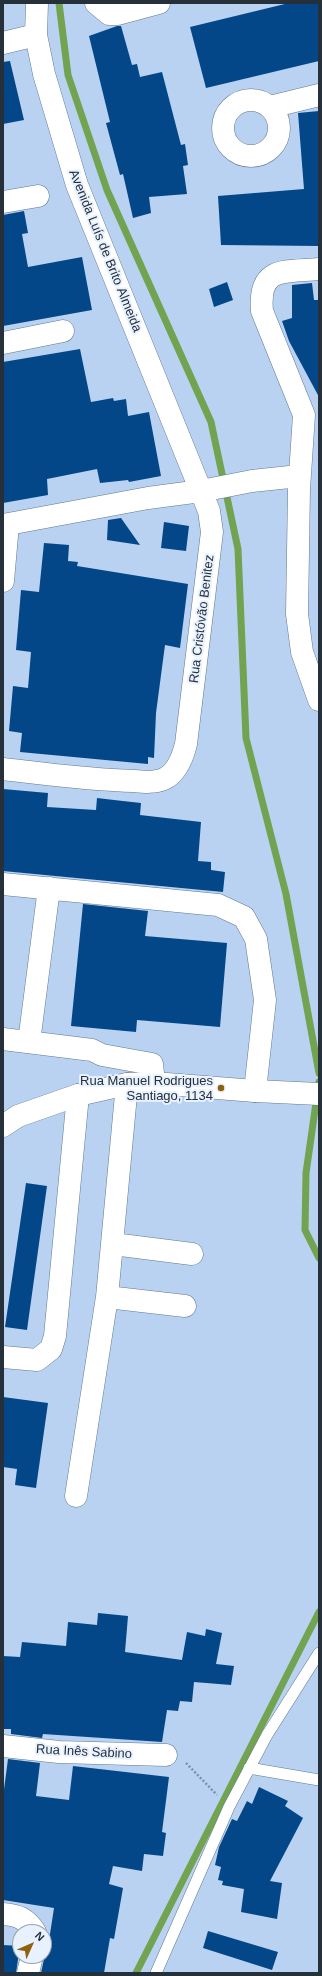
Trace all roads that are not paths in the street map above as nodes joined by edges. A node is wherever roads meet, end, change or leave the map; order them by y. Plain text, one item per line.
1 (37, 3) edge
2 (96, 3) edge
3 (159, 3) edge
4 (36, 35) junction
5 (3, 43) edge
6 (319, 95) edge
7 (270, 107) dead end
8 (38, 196) dead end
9 (3, 202) edge
10 (319, 269) edge
11 (63, 331) dead end
12 (3, 343) edge
13 (312, 415) edge
14 (299, 476) junction
15 (210, 489) junction
16 (5, 524) edge
17 (3, 581) edge
18 (319, 700) edge
19 (3, 769) edge
20 (3, 884) edge
21 (49, 888) junction
22 (3, 1039) edge
23 (29, 1042) junction
24 (154, 1083) junction
25 (127, 1084) junction
26 (255, 1091) junction
27 (319, 1094) edge
28 (78, 1095) junction
29 (3, 1126) edge
30 (113, 1244) junction
31 (192, 1254) dead end
32 (107, 1297) junction
33 (185, 1306) dead end
34 (3, 1357) edge
35 (76, 1496) dead end
36 (319, 1653) edge
37 (3, 1746) edge
38 (174, 1757) road end
39 (249, 1768) junction
40 (319, 1780) edge
41 (3, 1914) edge
42 (30, 1924) edge
43 (156, 1973) edge

1 - 4 street, Avenida Luís de Brito Almeida
2 - 3 street
4 - 5 street
4 - 15 street, Avenida Luís de Brito Almeida
6 - 7 street
8 - 9 street
10 - 13 street
11 - 12 street
13 - 14 street
14 - 15 street
14 - 18 street
15 - 16 street
15 - 19 street, Rua Cristóvão Benitez
16 - 17 street
20 - 21 street
21 - 23 street
21 - 26 street
22 - 23 street
23 - 24 street
24 - 25 street
24 - 26 street
25 - 28 street
25 - 30 street
26 - 27 street
28 - 29 street
28 - 34 street
30 - 31 street
30 - 32 street
32 - 33 street
32 - 35 street
36 - 39 lane
37 - 38 street, Rua Inês Sabino
39 - 40 lane
39 - 43 lane
41 - 42 street

